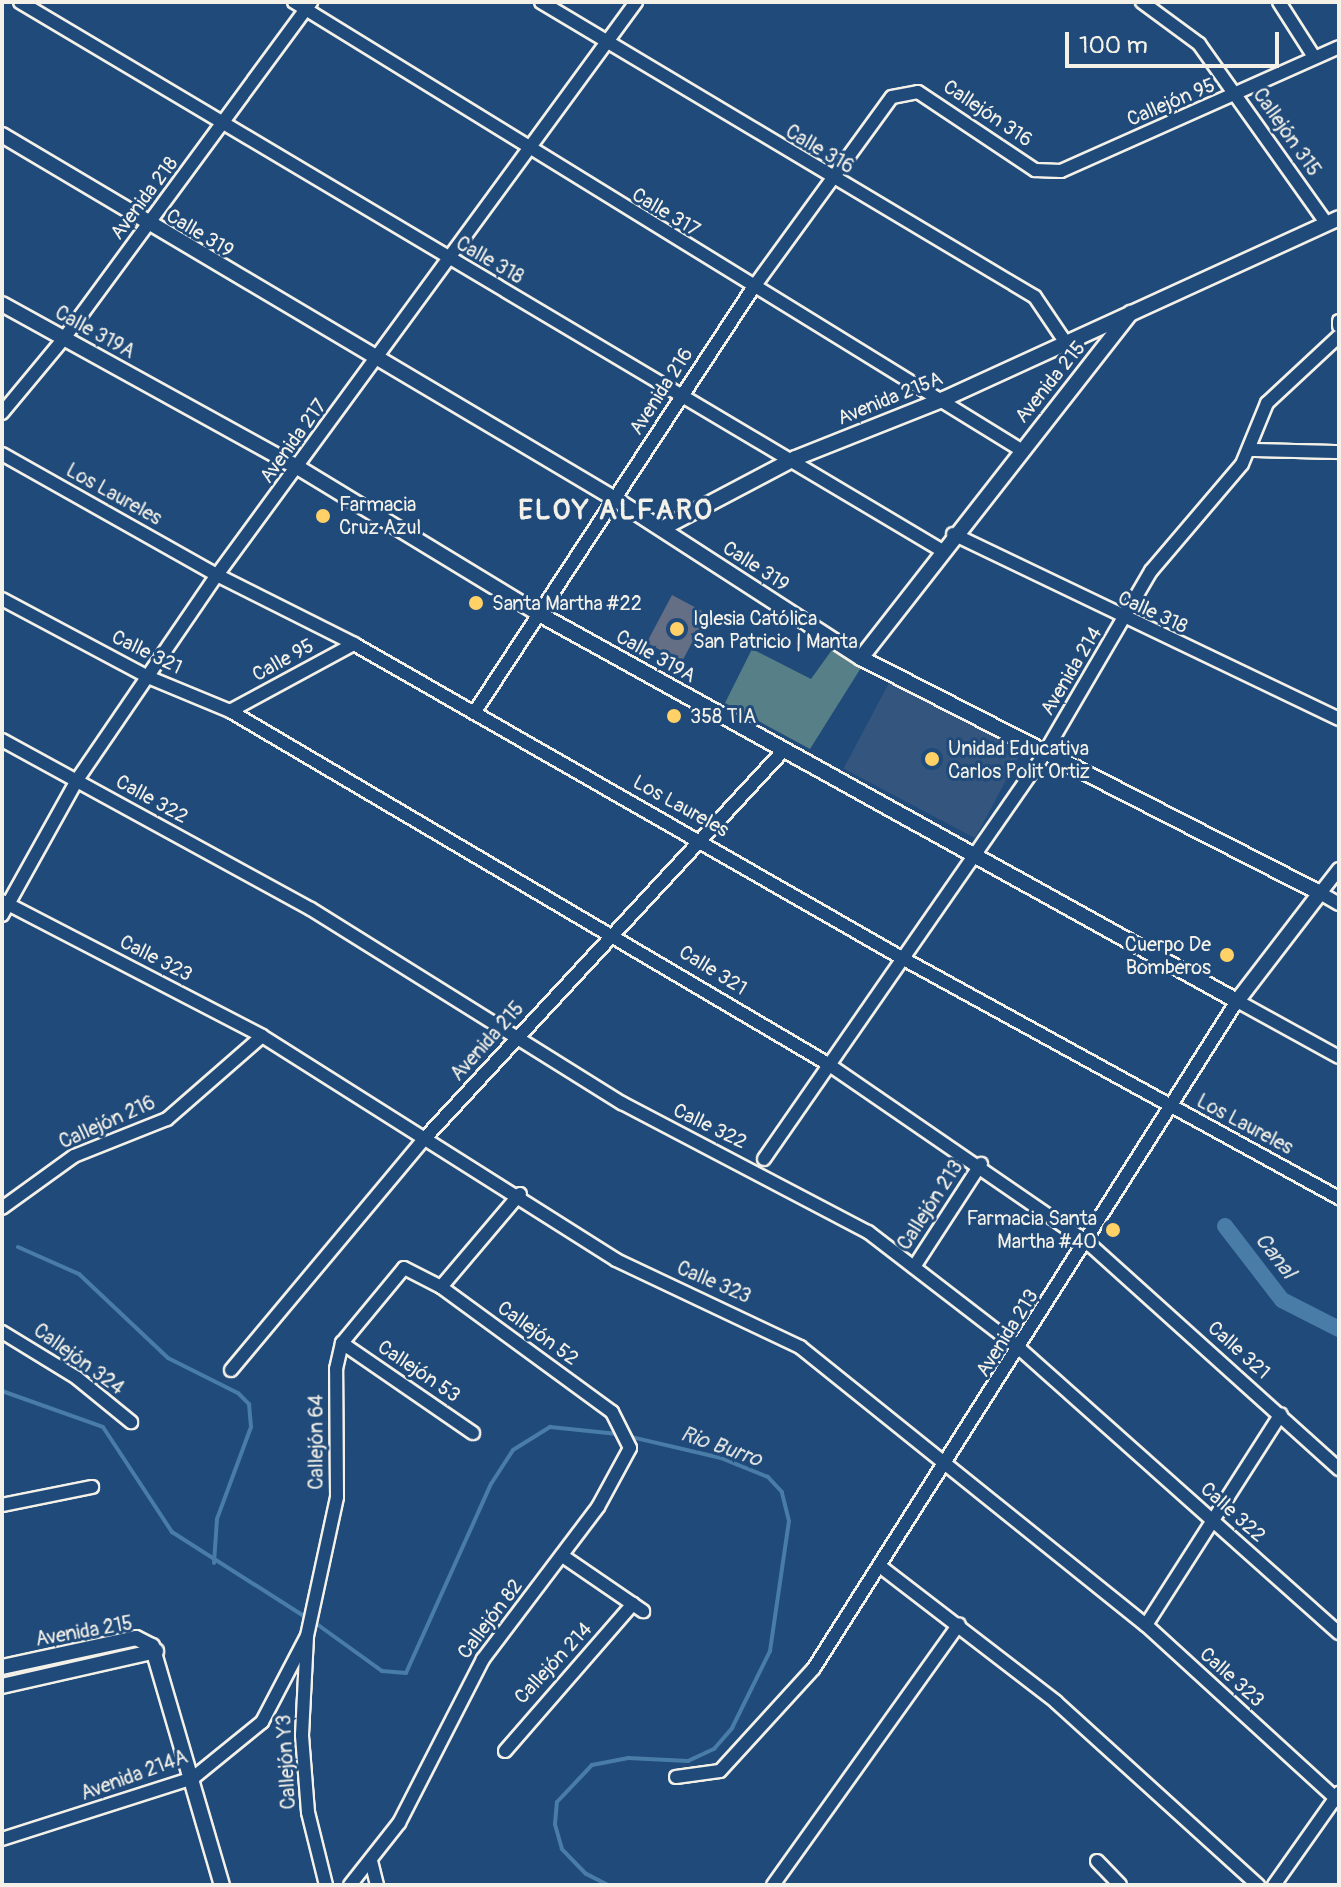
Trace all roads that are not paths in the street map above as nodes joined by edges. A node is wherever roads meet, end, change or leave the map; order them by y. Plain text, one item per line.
1 (20, 2) edge
2 (294, 2) edge
3 (541, 2) edge
4 (636, 2) edge
5 (1142, 2) edge
6 (1279, 2) edge
7 (308, 6) edge
8 (608, 43) junction
9 (1339, 47) edge
10 (1314, 57) junction
11 (1238, 96) junction
12 (892, 97) joint
13 (226, 123) junction
14 (2, 135) edge
15 (529, 152) junction
16 (1061, 171) joint
17 (831, 180) junction
18 (1333, 220) edge
19 (147, 225) junction
20 (450, 260) junction
21 (753, 288) junction
22 (2, 304) edge
23 (1134, 310) junction
24 (1339, 336) edge
25 (65, 337) junction
26 (1066, 343) junction
27 (376, 361) junction
28 (683, 395) junction
29 (944, 399) junction
30 (2, 413) edge
31 (1021, 450) junction
32 (1251, 450) junction
33 (1339, 452) edge
34 (2, 454) edge
35 (796, 458) junction
36 (299, 468) junction
37 (615, 499) junction
38 (663, 528) junction
39 (953, 534) junction
40 (941, 550) junction
41 (217, 575) junction
42 (2, 599) edge
43 (539, 614) junction
44 (1125, 621) junction
45 (354, 644) junction
46 (861, 658) junction
47 (148, 677) junction
48 (230, 711) junction
49 (474, 713) junction
50 (1339, 719) edge
51 (2, 740) edge
52 (784, 750) junction
53 (1044, 754) junction
54 (77, 780) junction
55 (705, 842) junction
56 (974, 857) junction
57 (1339, 869) edge
58 (1320, 893) junction
59 (1339, 904) edge
60 (4, 907) edge
61 (613, 932) junction
62 (900, 957) junction
63 (1237, 1001) junction
64 (262, 1036) junction
65 (515, 1039) junction
66 (1339, 1057) edge
67 (828, 1064) junction
68 (1167, 1104) junction
69 (426, 1137) junction
70 (764, 1159) dead end
71 (981, 1164) junction
72 (520, 1194) junction
73 (1339, 1198) edge
74 (2, 1208) edge
75 (1088, 1243) junction
76 (914, 1267) junction
77 (441, 1287) junction
78 (2, 1332) edge
79 (342, 1343) junction
80 (1020, 1349) junction
81 (231, 1370) dead end
82 (1281, 1414) junction
83 (131, 1422) dead end
84 (473, 1433) dead end
85 (630, 1448) joint
86 (948, 1465) junction
87 (1339, 1469) edge
88 (92, 1487) dead end
89 (2, 1505) edge
90 (1214, 1522) junction
91 (564, 1557) junction
92 (881, 1567) junction
93 (959, 1624) junction
94 (1146, 1625) junction
95 (1339, 1633) edge
96 (307, 1636) junction
97 (156, 1651) junction
98 (2, 1667) edge
99 (2, 1686) edge
100 (505, 1751) dead end
101 (676, 1777) dead end
102 (193, 1778) junction
103 (1338, 1797) edge
104 (2, 1839) edge
105 (371, 1861) junction
106 (1097, 1861) dead end
107 (222, 1885) edge
108 (326, 1885) edge
109 (350, 1885) edge
110 (377, 1885) edge
111 (773, 1885) edge
112 (1120, 1885) edge
113 (1258, 1885) edge
114 (1274, 1885) edge

1 - 13 street, Calle 318
2 - 7 street, Calle 317
3 - 8 street, Calle 316
4 - 8 street, Avenida 217
5 - 11 street, Callejón 315
6 - 10 street
7 - 13 street, Avenida 218
7 - 15 street, Calle 317
8 - 15 street, Avenida 217
8 - 17 street, Calle 316
9 - 10 street, Callejón 95
10 - 11 street, Callejón 95
11 - 16 street, Callejón 95
11 - 18 street, Callejón 315
12 - 16 street, Callejón 316
12 - 17 street, Avenida 216
13 - 19 street, Avenida 218
13 - 20 street, Calle 318
14 - 19 street, Calle 319
15 - 20 street, Avenida 217
15 - 21 street, Calle 317
17 - 21 street, Avenida 216
17 - 26 street, Calle 316
18 - 23 street, Avenida 215
19 - 25 street, Avenida 218
19 - 27 street, Calle 319
20 - 27 street, Avenida 217
20 - 28 street, Calle 318
21 - 28 street, Avenida 216
21 - 29 street, Calle 317
22 - 25 street, Calle 319A
23 - 26 street, Avenida 215A
23 - 31 street, Avenida 215
24 - 32 street, Avenida 214
25 - 30 street, Avenida 218
25 - 36 street, Calle 319A
26 - 29 street, Avenida 215A
27 - 36 street, Avenida 217
27 - 37 street, Calle 319
28 - 35 street, Calle 318
28 - 37 street, Avenida 216
29 - 31 street, Calle 317
29 - 35 street, Avenida 215A
31 - 39 street, Avenida 215
32 - 33 street
32 - 44 street, Avenida 214
34 - 41 street, Los Laureles
35 - 38 street, Avenida 215A
35 - 40 street, Calle 318
36 - 41 street, Avenida 217
36 - 43 street, Calle 319A
37 - 38 street, Calle 319
37 - 43 street, Avenida 216
38 - 46 street, Calle 319
39 - 40 street, Avenida 215
39 - 44 street, Calle 318
40 - 46 street, Avenida 215
41 - 45 street, Los Laureles
41 - 47 street, Avenida 217
42 - 47 street, Calle 321
43 - 49 street, Avenida 216
43 - 52 street, Calle 319A
44 - 50 street, Calle 318
44 - 53 street, Avenida 214
45 - 48 street, Calle 95
45 - 49 street, Los Laureles
46 - 53 street, Calle 319
47 - 48 street, Calle 321
47 - 54 street, Avenida 217
48 - 61 street, Calle 321
49 - 55 street, Los Laureles
51 - 54 street, Calle 322
52 - 55 street, Avenida 215
52 - 56 street, Calle 319A
53 - 56 street, Avenida 214
53 - 58 street, Calle 319
54 - 60 street, Avenida 217
54 - 65 street, Calle 322
55 - 61 street, Avenida 215
55 - 62 street, Los Laureles
56 - 62 street, Avenida 214
56 - 63 street, Calle 319A
57 - 58 street, Avenida 213
58 - 59 street, Calle 319
58 - 63 street, Avenida 213
60 - 64 street, Calle 323
61 - 65 street, Avenida 215
61 - 67 street, Calle 321
62 - 67 street, Avenida 214
62 - 68 street, Los Laureles
63 - 66 street, Calle 319A
63 - 68 street, Avenida 213
64 - 69 street, Calle 323
64 - 74 street, Callejón 216
65 - 69 street, Avenida 215
65 - 76 street, Calle 322
67 - 70 street, Avenida 214
67 - 71 street, Calle 321
68 - 73 street, Los Laureles
68 - 75 street, Avenida 213
69 - 72 street, Calle 323
69 - 81 street, Avenida 215
71 - 75 street, Calle 321
71 - 76 street, Callejón 213
72 - 77 street
72 - 86 street, Calle 323
75 - 80 street, Avenida 213
75 - 82 street, Calle 321
76 - 80 street, Calle 322
77 - 79 street, Callejón 52
77 - 85 street, Callejón 52
78 - 83 street, Callejón 324
79 - 84 street, Callejón 53
79 - 96 street, Callejón 64
80 - 86 street, Avenida 213
80 - 90 street, Calle 322
82 - 87 street, Calle 321
82 - 90 street
85 - 91 street, Callejón 82
86 - 92 street, Avenida 213
86 - 94 street, Calle 323
88 - 89 street
90 - 94 street
90 - 95 street, Calle 322
91 - 100 street, Callejón 214
91 - 105 street, Callejón 82
92 - 93 street
92 - 101 street, Avenida 213
93 - 111 street
93 - 113 street
94 - 103 street, Calle 323
96 - 102 street, Avenida 214A
96 - 108 street, Callejón Y3
97 - 98 street, Avenida 215
97 - 99 street, Avenida 215
97 - 102 street
102 - 104 street, Avenida 214A
102 - 107 street
103 - 114 street
105 - 109 street, Callejón 82
105 - 110 street
106 - 112 street

